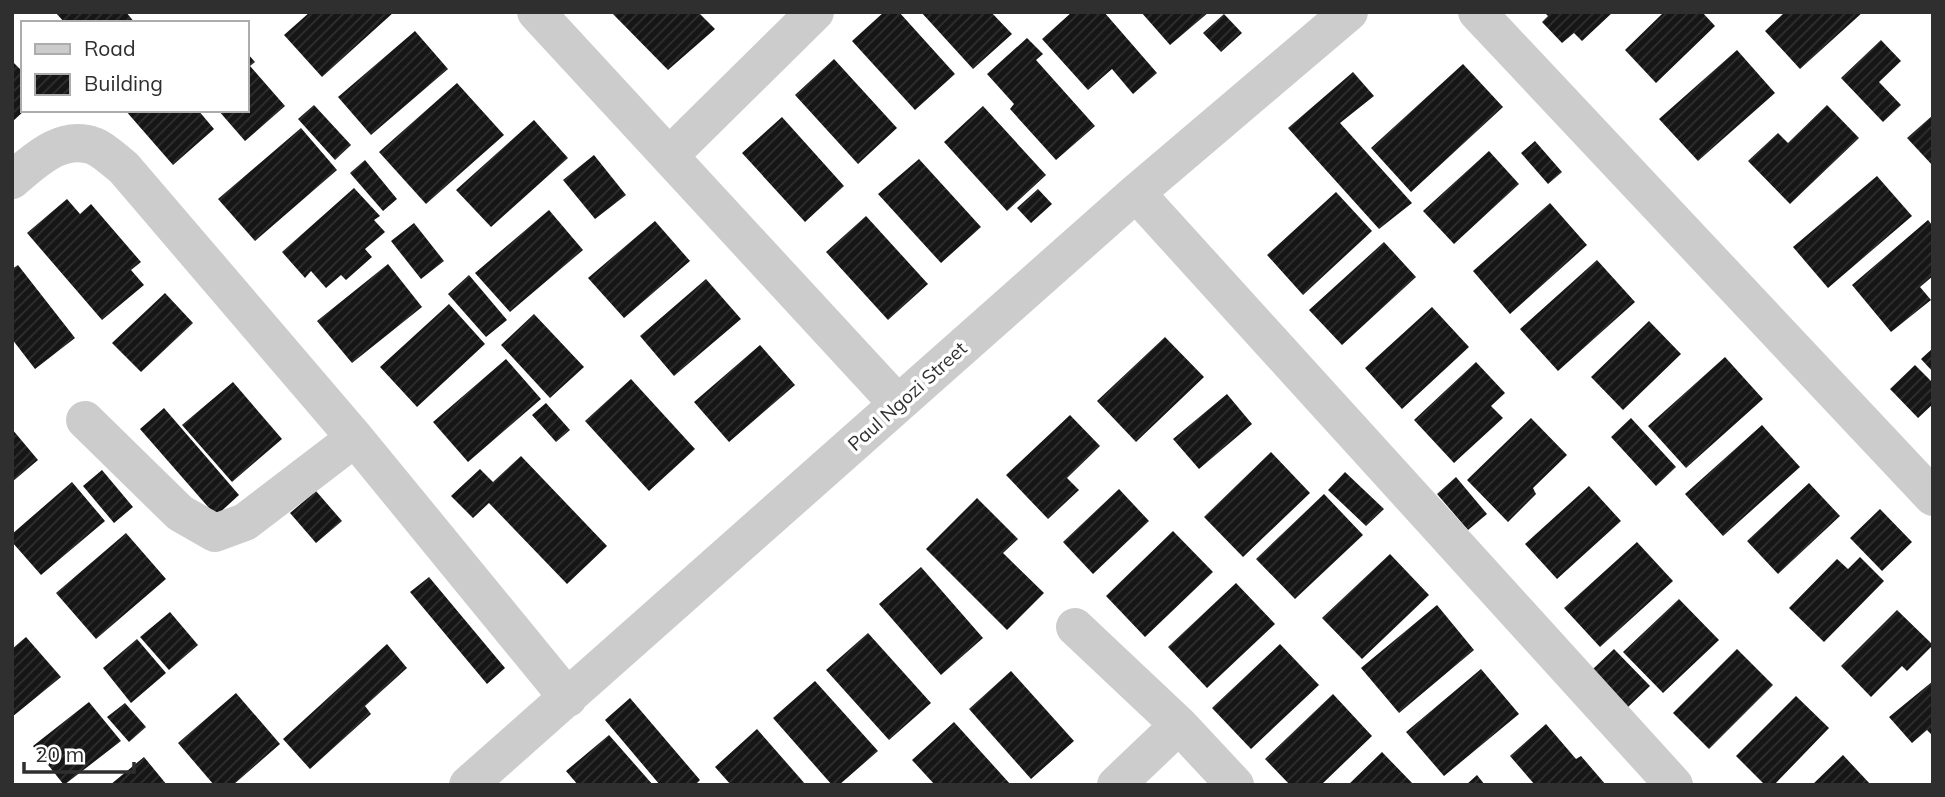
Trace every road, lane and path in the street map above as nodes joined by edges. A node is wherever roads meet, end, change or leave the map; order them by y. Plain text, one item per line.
1 (536, 12) edge
2 (815, 12) edge
3 (1477, 12) edge
4 (1330, 19) edge
5 (669, 156) junction
6 (12, 180) edge
7 (1136, 193) junction
8 (898, 404) junction
9 (85, 420) dead end
10 (355, 438) junction
11 (1933, 498) edge
12 (1075, 627) dead end
13 (568, 698) junction
14 (1179, 725) junction
15 (468, 785) edge
16 (1116, 785) edge
17 (1235, 785) edge
18 (1674, 785) edge

1 - 5 street
2 - 5 street
3 - 11 street
4 - 7 street, Paul Ngozi Street
5 - 8 street
6 - 10 street
7 - 8 street, Paul Ngozi Street
7 - 18 street
8 - 13 street, Paul Ngozi Street
9 - 10 street
10 - 13 street
12 - 14 street
13 - 15 street, Paul Ngozi Street
14 - 16 street
14 - 17 street

